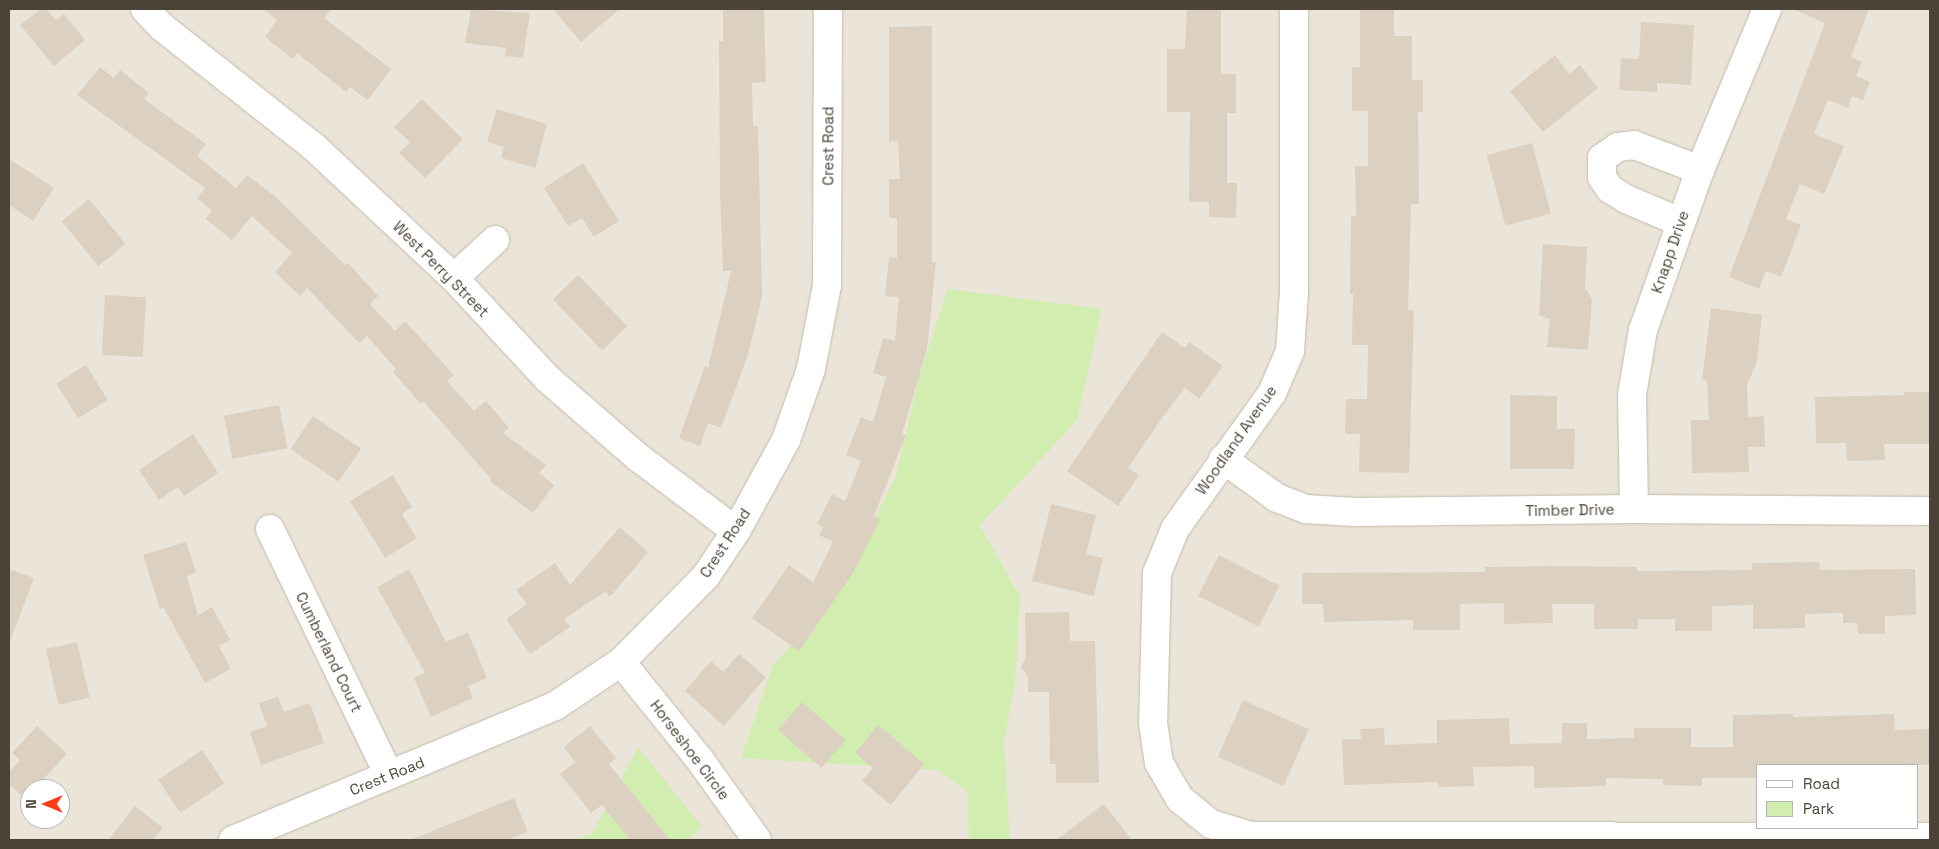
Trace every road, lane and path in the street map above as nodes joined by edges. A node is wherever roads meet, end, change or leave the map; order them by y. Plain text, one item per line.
1 (145, 9) edge
2 (828, 9) edge
3 (1294, 9) edge
4 (1767, 9) edge
5 (1700, 170) junction
6 (1680, 222) junction
7 (495, 240) dead end
8 (454, 278) junction
9 (1223, 459) junction
10 (1634, 509) junction
11 (1930, 511) edge
12 (270, 529) dead end
13 (736, 531) junction
14 (621, 662) junction
15 (389, 776) junction
16 (1930, 837) edge
17 (233, 840) edge
18 (757, 840) edge

1 - 8 street, West Perry Street
2 - 13 street, Crest Road
3 - 9 street, Woodland Avenue
4 - 5 street, Knapp Drive
5 - 6 street, Knapp Drive
5 - 6 street
6 - 10 street, Knapp Drive
7 - 8 street
8 - 13 street, West Perry Street
9 - 10 street, Timber Drive
9 - 16 street, Woodland Avenue
10 - 11 street, Timber Drive
12 - 15 street, Cumberland Court
13 - 14 street, Crest Road
14 - 15 street, Crest Road
14 - 18 street, Horseshoe Circle
15 - 17 street, Crest Road

